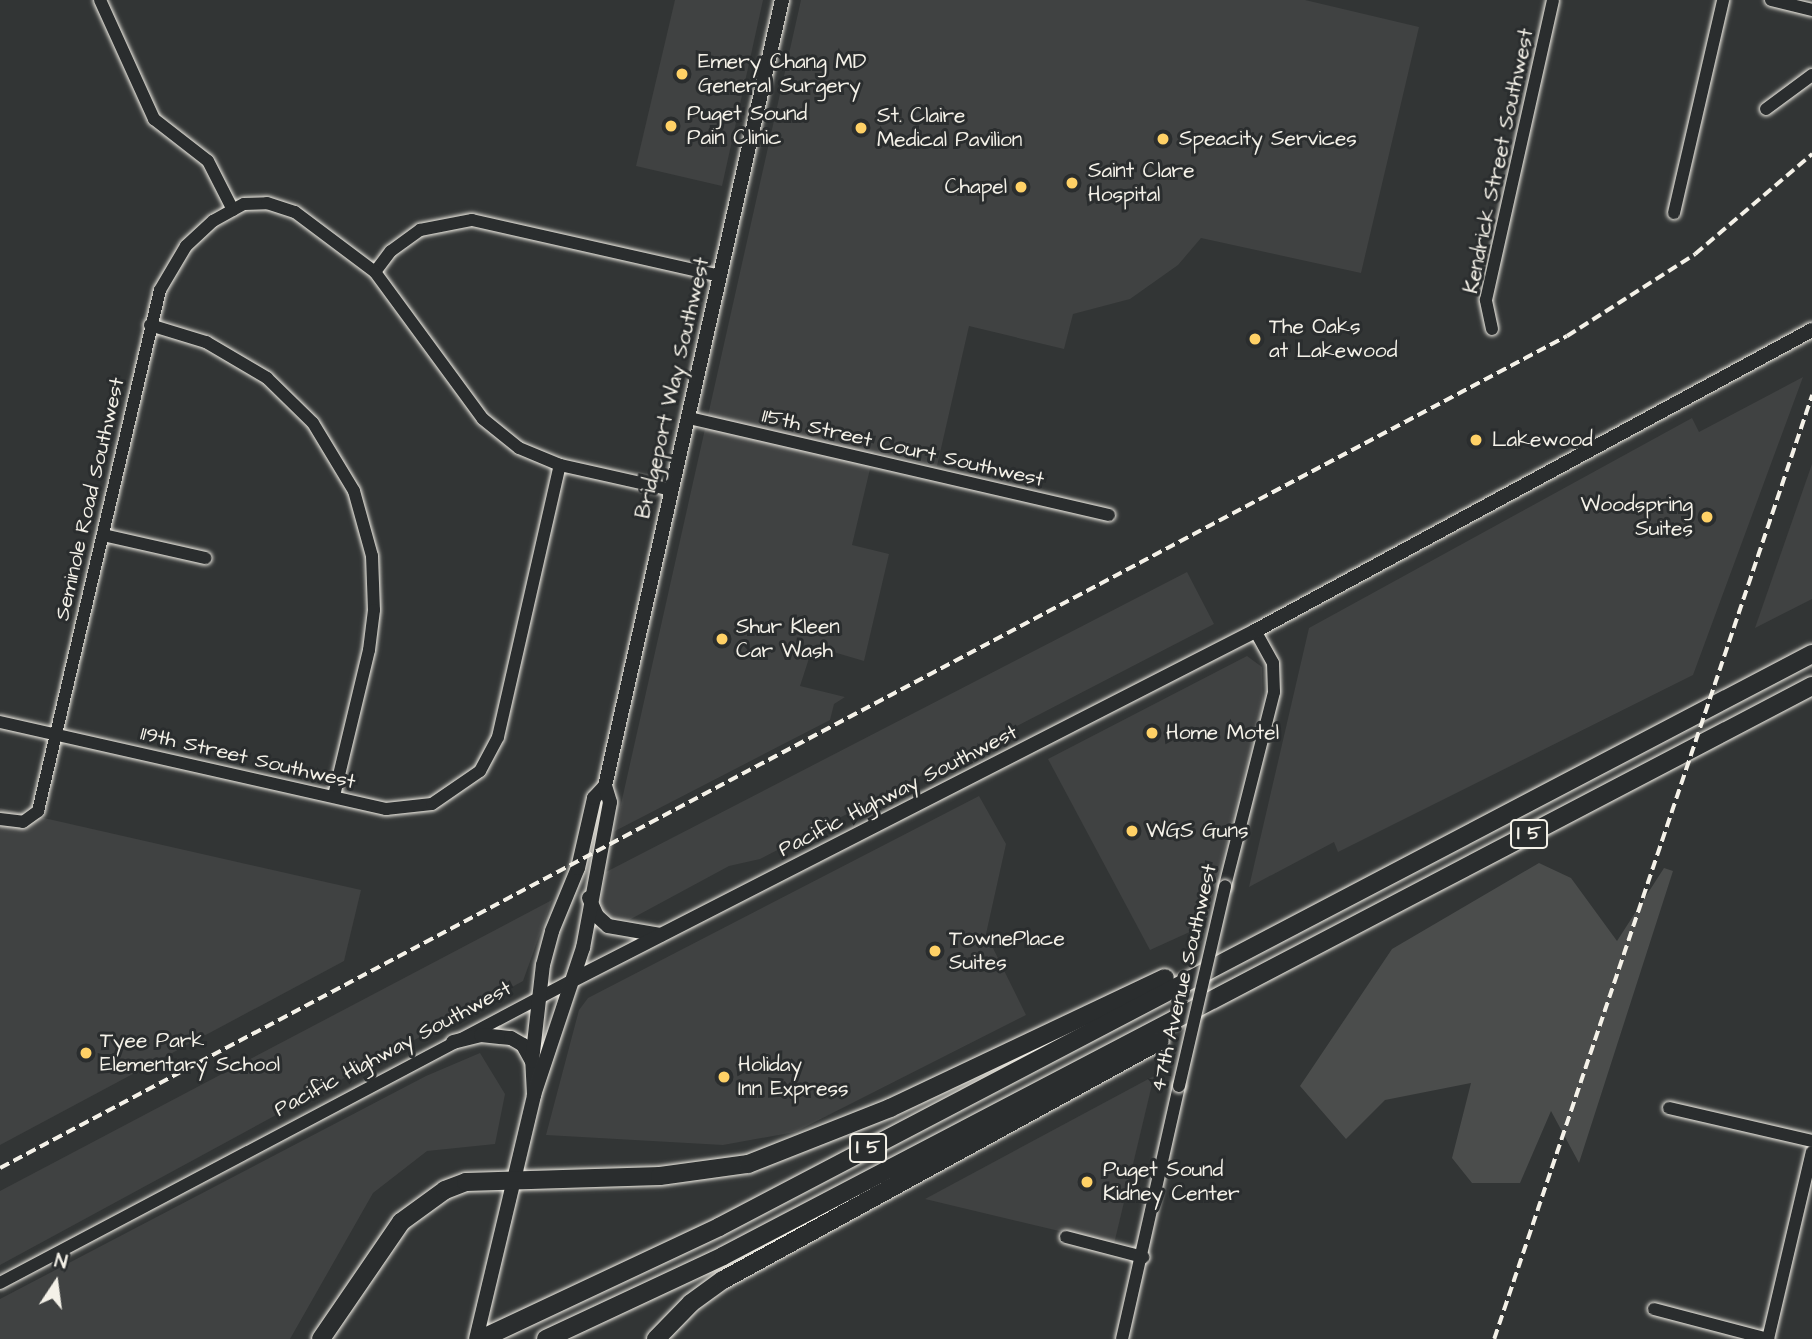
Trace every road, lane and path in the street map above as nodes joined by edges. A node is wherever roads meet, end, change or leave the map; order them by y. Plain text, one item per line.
1 (100, 0) edge
2 (782, 0) edge
3 (1553, 0) edge
4 (1723, 0) edge
5 (1771, 0) edge
6 (1812, 10) edge
7 (1812, 75) edge
8 (1766, 109) dead end
9 (233, 210) junction
10 (1674, 213) dead end
11 (375, 272) junction
12 (720, 276) junction
13 (150, 324) junction
14 (1493, 329) dead end
15 (1812, 330) edge
16 (689, 418) junction
17 (561, 464) junction
18 (672, 489) junction
19 (1109, 515) dead end
20 (103, 535) junction
21 (205, 558) dead end
22 (1255, 631) junction
23 (1812, 654) edge
24 (1812, 686) edge
25 (0, 722) edge
26 (55, 734) junction
27 (605, 786) junction
28 (334, 796) junction
29 (0, 820) edge
30 (589, 898) junction
31 (662, 935) junction
32 (1250, 946) junction
33 (575, 979) junction
34 (1247, 982) junction
35 (539, 996) junction
36 (453, 1042) junction
37 (532, 1061) junction
38 (544, 1070) junction
39 (534, 1095) junction
40 (1669, 1108) dead end
41 (1812, 1141) edge
42 (1812, 1152) edge
43 (516, 1181) junction
44 (1066, 1237) dead end
45 (1143, 1257) junction
46 (0, 1283) edge
47 (1654, 1309) dead end
48 (321, 1339) edge
49 (478, 1339) edge
50 (546, 1339) edge
51 (656, 1339) edge
52 (1122, 1339) edge
53 (1768, 1339) edge

1 - 9 street
2 - 12 main road, Bridgeport Way Southwest
3 - 14 street, Kendrick Street Southwest
4 - 10 street
5 - 6 street
7 - 8 street
9 - 11 street
9 - 13 street, Seminole Road Southwest
11 - 12 street
11 - 17 street
12 - 16 main road, Bridgeport Way Southwest
13 - 20 street, Seminole Road Southwest
13 - 28 street
15 - 22 main road, Pacific Highway Southwest
16 - 18 main road, Bridgeport Way Southwest
16 - 19 street, 115th Street Court Southwest
17 - 18 street
17 - 28 street, 119th Street Southwest
18 - 27 main road, Bridgeport Way Southwest
20 - 21 street
20 - 26 street, Seminole Road Southwest
22 - 31 main road, Pacific Highway Southwest
22 - 45 street, 47th Avenue Southwest, bridge
23 - 32 highway, I 5
24 - 34 highway, I 5
25 - 26 street, 119th Street Southwest
26 - 28 street, 119th Street Southwest
26 - 29 street, Seminole Road Southwest
27 - 30 main road, Bridgeport Way Southwest
27 - 35 main road, Bridgeport Way Southwest
30 - 31 main road
30 - 33 main road, Bridgeport Way Southwest
31 - 33 main road, Pacific Highway Southwest
32 - 43 highway
32 - 49 highway, I 5
33 - 35 street, Pacific Highway Southwest
33 - 38 main road, Bridgeport Way Southwest
34 - 50 highway, I 5
34 - 51 highway
35 - 36 street, Pacific Highway Southwest
35 - 37 main road, Bridgeport Way Southwest
35 - 38 main road
36 - 37 main road
36 - 46 street, Pacific Highway Southwest
37 - 39 main road, Bridgeport Way Southwest
38 - 39 main road, Bridgeport Way Southwest
39 - 43 main road, Bridgeport Way Southwest
40 - 41 street
42 - 53 street
43 - 48 highway
43 - 49 main road, Bridgeport Way Southwest
44 - 45 street
45 - 52 street, 47th Avenue Southwest
47 - 53 street

